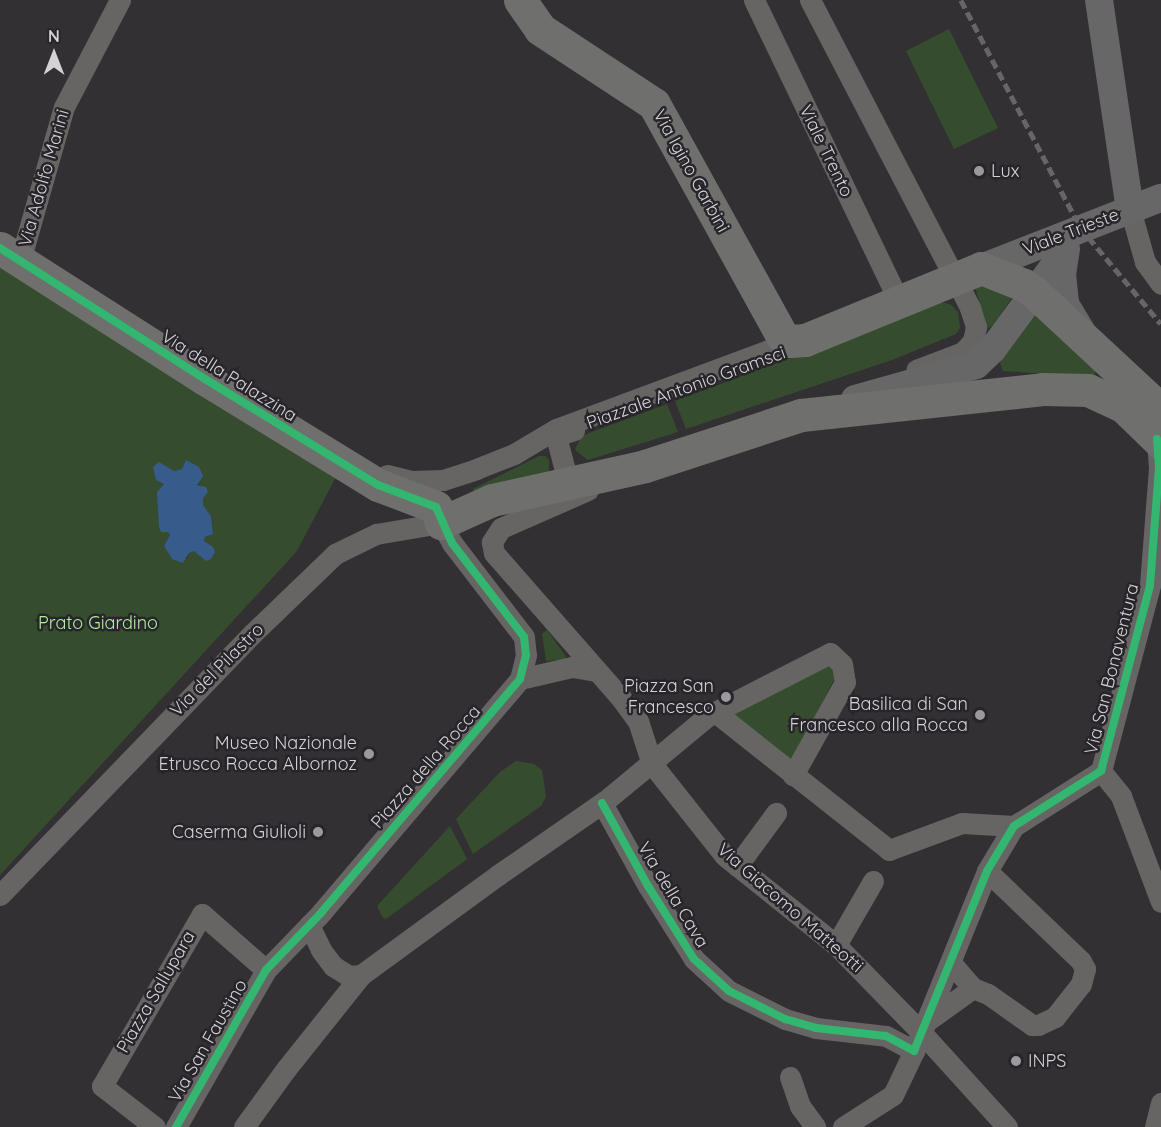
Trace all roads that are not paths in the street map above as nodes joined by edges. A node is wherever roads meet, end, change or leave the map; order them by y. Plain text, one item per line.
1 (120, 0) edge
2 (520, 0) edge
3 (754, 0) edge
4 (810, 0) edge
5 (1100, 0) edge
6 (1161, 198) edge
7 (1130, 209) junction
8 (1071, 240) junction
9 (10, 255) edge
10 (968, 273) junction
11 (1161, 284) edge
12 (1034, 292) junction
13 (911, 296) junction
14 (970, 308) junction
15 (793, 338) junction
16 (1087, 340) junction
17 (801, 415) junction
18 (556, 429) joint
19 (1160, 431) edge
20 (645, 466) junction
21 (351, 468) junction
22 (568, 482) junction
23 (441, 523) junction
24 (596, 671) junction
25 (520, 679) junction
26 (715, 712) junction
27 (652, 764) junction
28 (1101, 771) junction
29 (797, 779) junction
30 (602, 803) junction
31 (776, 813) dead end
32 (1014, 826) junction
33 (737, 866) junction
34 (987, 871) junction
35 (873, 881) dead end
36 (0, 895) edge
37 (1161, 902) edge
38 (309, 926) junction
39 (836, 945) junction
40 (953, 959) junction
41 (266, 970) junction
42 (361, 975) junction
43 (973, 988) junction
44 (921, 1035) junction
45 (790, 1077) dead end
46 (1161, 1103) edge
47 (1004, 1126) edge
48 (155, 1127) edge
49 (176, 1127) edge
50 (244, 1127) edge
51 (815, 1127) edge
52 (843, 1127) edge
53 (1155, 1127) edge

1 - 9 street, Via Adolfo Marini
2 - 15 main road, Via Igino Garbini
3 - 13 street, Viale Trento
4 - 10 street
5 - 7 main road
6 - 7 main road, Viale Trieste
7 - 8 main road, Viale Trieste
7 - 11 street
8 - 10 main road, Viale Trieste
8 - 12 main road
8 - 16 main road
9 - 21 main road, Via della Palazzina
10 - 12 main road
10 - 13 main road, Piazzale Antonio Gramsci
10 - 14 street
12 - 16 main road
12 - 17 main road
13 - 14 street, Piazzale Antonio Gramsci
13 - 15 main road, Piazzale Antonio Gramsci
14 - 17 street
15 - 18 street, Piazzale Antonio Gramsci
15 - 22 street, Piazzale Antonio Gramsci
16 - 19 main road
17 - 19 main road
17 - 20 main road
18 - 21 street, Via della Palazzina
19 - 28 street, Via San Bonaventura
20 - 22 main road
20 - 24 street
21 - 23 main road, Via della Palazzina
22 - 23 main road
23 - 25 street
23 - 36 street, Via del Pilastro
24 - 25 street
24 - 27 street
25 - 38 street, Piazza della Rocca
26 - 27 street
26 - 29 street
26 - 29 street
27 - 30 street
27 - 33 street, Via Giacomo Matteotti
28 - 32 street, Via San Bonaventura
28 - 37 street
29 - 32 street
30 - 42 street
30 - 44 street, Via della Cava
31 - 33 street
32 - 34 street, Via San Bonaventura
33 - 39 street, Via Giacomo Matteotti
34 - 40 street, Via San Bonaventura
34 - 43 street
35 - 39 street
38 - 41 street, Piazza della Rocca
38 - 42 street
39 - 44 street, Via Giacomo Matteotti
40 - 43 street
40 - 44 street, Via San Bonaventura
41 - 48 street, Piazza Sallupara
41 - 49 street, Via San Faustino
42 - 50 street
43 - 44 street
44 - 47 street, Via Giacomo Matteotti
44 - 52 street, Via San Bonaventura
45 - 51 street
46 - 53 street

